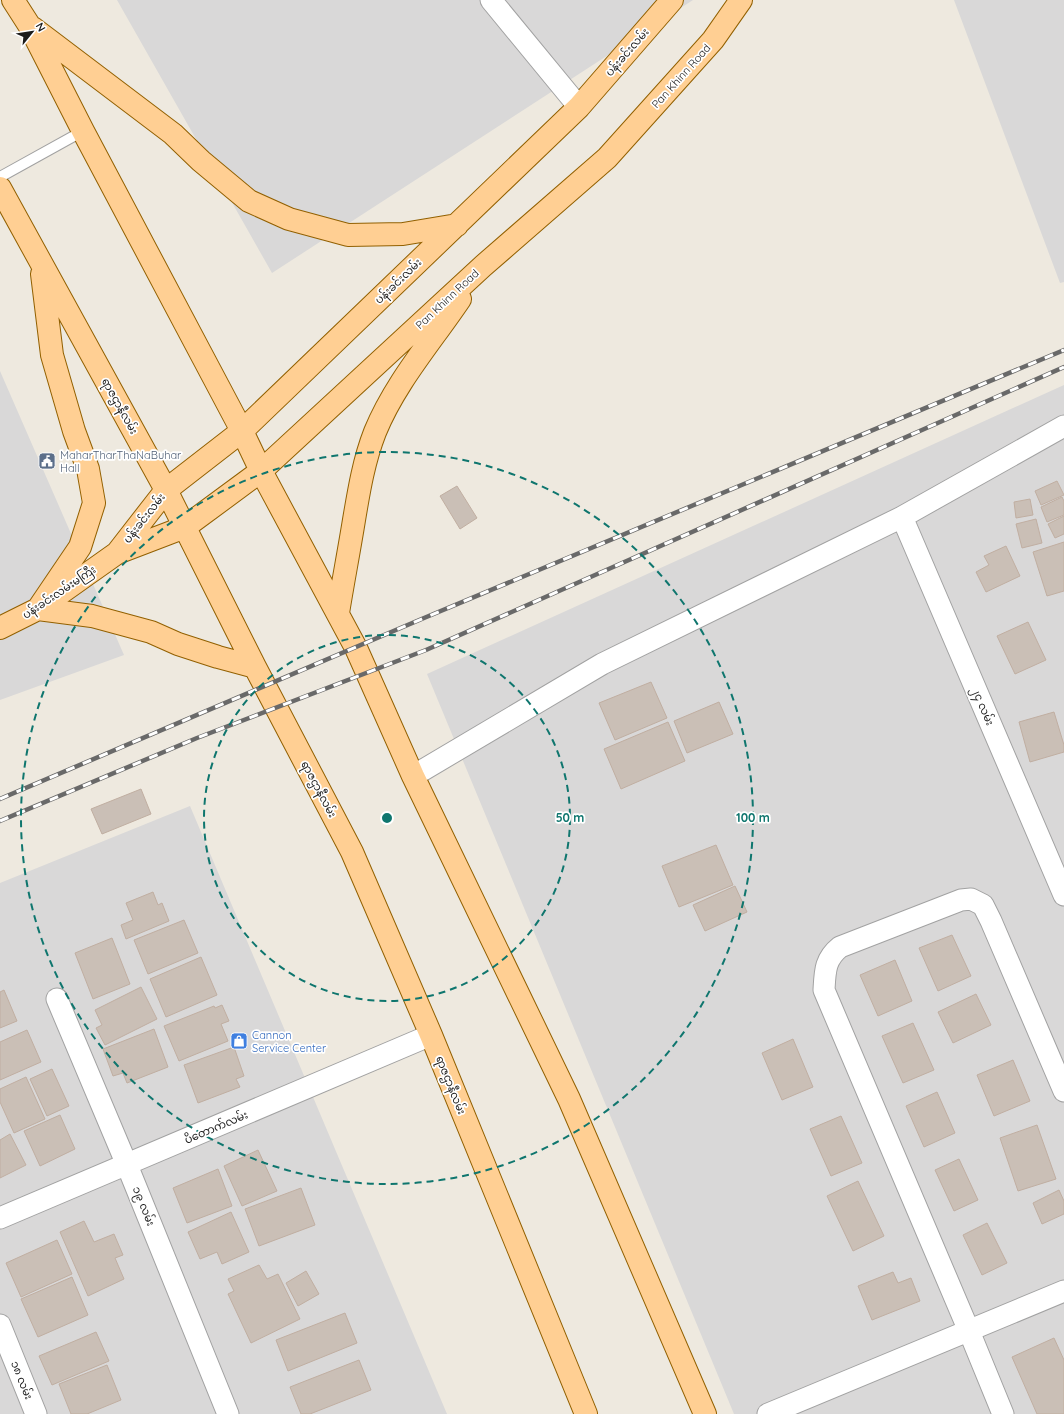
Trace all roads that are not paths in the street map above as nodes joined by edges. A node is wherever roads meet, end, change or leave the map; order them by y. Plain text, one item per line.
1 (13, 0) edge
2 (491, 0) edge
3 (672, 0) edge
4 (741, 0) edge
5 (29, 25) junction
6 (579, 107) junction
7 (83, 131) junction
8 (0, 177) edge
9 (0, 188) edge
10 (457, 225) junction
11 (40, 262) junction
12 (483, 266) junction
13 (1064, 426) edge
14 (242, 431) junction
15 (261, 471) junction
16 (166, 490) junction
17 (902, 517) junction
18 (185, 527) junction
19 (116, 553) junction
20 (38, 610) junction
21 (338, 613) junction
22 (0, 628) edge
23 (255, 667) junction
24 (412, 776) junction
25 (1064, 895) edge
26 (57, 999) dead end
27 (431, 1036) junction
28 (1064, 1091) edge
29 (127, 1164) junction
30 (0, 1218) edge
31 (1064, 1291) edge
32 (0, 1325) edge
33 (969, 1331) junction
34 (36, 1414) edge
35 (228, 1414) edge
36 (586, 1414) edge
37 (705, 1414) edge
38 (768, 1414) edge
39 (1003, 1414) edge

1 - 5 main road
2 - 6 street
3 - 6 main road, ပန်းခင်းလမ်း
4 - 12 main road, Pan Khinn Road
5 - 7 main road
5 - 10 main road
6 - 10 main road, ပန်းခင်းလမ်း
7 - 8 lane
7 - 14 main road
9 - 11 main road, ရာဇဌာနီလမ်း
10 - 14 main road, ပန်းခင်းလမ်း
11 - 16 main road, ရာဇဌာနီလမ်း
11 - 20 main road
12 - 15 main road, Pan Khinn Road
12 - 21 main road
13 - 17 street
14 - 15 main road
14 - 16 main road, ပန်းခင်းလမ်း
15 - 18 main road, Pan Khinn Road
15 - 21 main road
16 - 18 main road, ရာဇဌာနီလမ်း
16 - 19 main road, ပန်းခင်းလမ်း
17 - 24 street
17 - 25 street, ၂၄ လမ်း
18 - 19 main road, Pan Khinn Road
18 - 23 main road, ရာဇဌာနီလမ်း
19 - 20 main road, ပန်းခင်းလမ်းမကြီး
20 - 22 main road, ပန်းခင်းလမ်းမကြီး
20 - 23 main road
21 - 24 main road
23 - 27 main road, ရာဇဌာနီလမ်း
24 - 37 main road
26 - 29 street, ၁၉ လမ်း
27 - 29 street, ပိတောက်လမ်း
27 - 36 main road, ရာဇဌာနီလမ်း
28 - 33 street
29 - 30 street, ပိတောက်လမ်း
29 - 35 street, ၁၉ လမ်း
31 - 33 street
32 - 34 street, ၁၈ လမ်း
33 - 38 street
33 - 39 street

